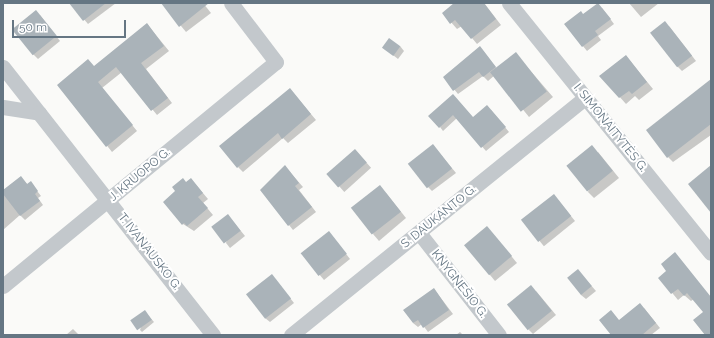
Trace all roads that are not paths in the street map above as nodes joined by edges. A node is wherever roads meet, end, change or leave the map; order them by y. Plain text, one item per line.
1 (231, 3) edge
2 (509, 3) edge
3 (3, 67) edge
4 (585, 98) junction
5 (3, 107) edge
6 (39, 113) junction
7 (109, 200) junction
8 (420, 234) junction
9 (711, 253) edge
10 (3, 286) edge
11 (213, 335) edge
12 (291, 335) edge
13 (499, 335) edge

1 - 7 street, J. KRUOPO G.
2 - 4 street, I. SIMONAITYTĖS G.
3 - 6 street, T. IVANAUSKO G.
4 - 8 street, S. DAUKANTO G.
4 - 9 street, I. SIMONAITYTĖS G.
5 - 6 street
6 - 7 street, T. IVANAUSKO G.
7 - 10 street, J. KRUOPO G.
7 - 11 street, T. IVANAUSKO G.
8 - 12 street, S. DAUKANTO G.
8 - 13 street, KNYGNEŠIO G.

